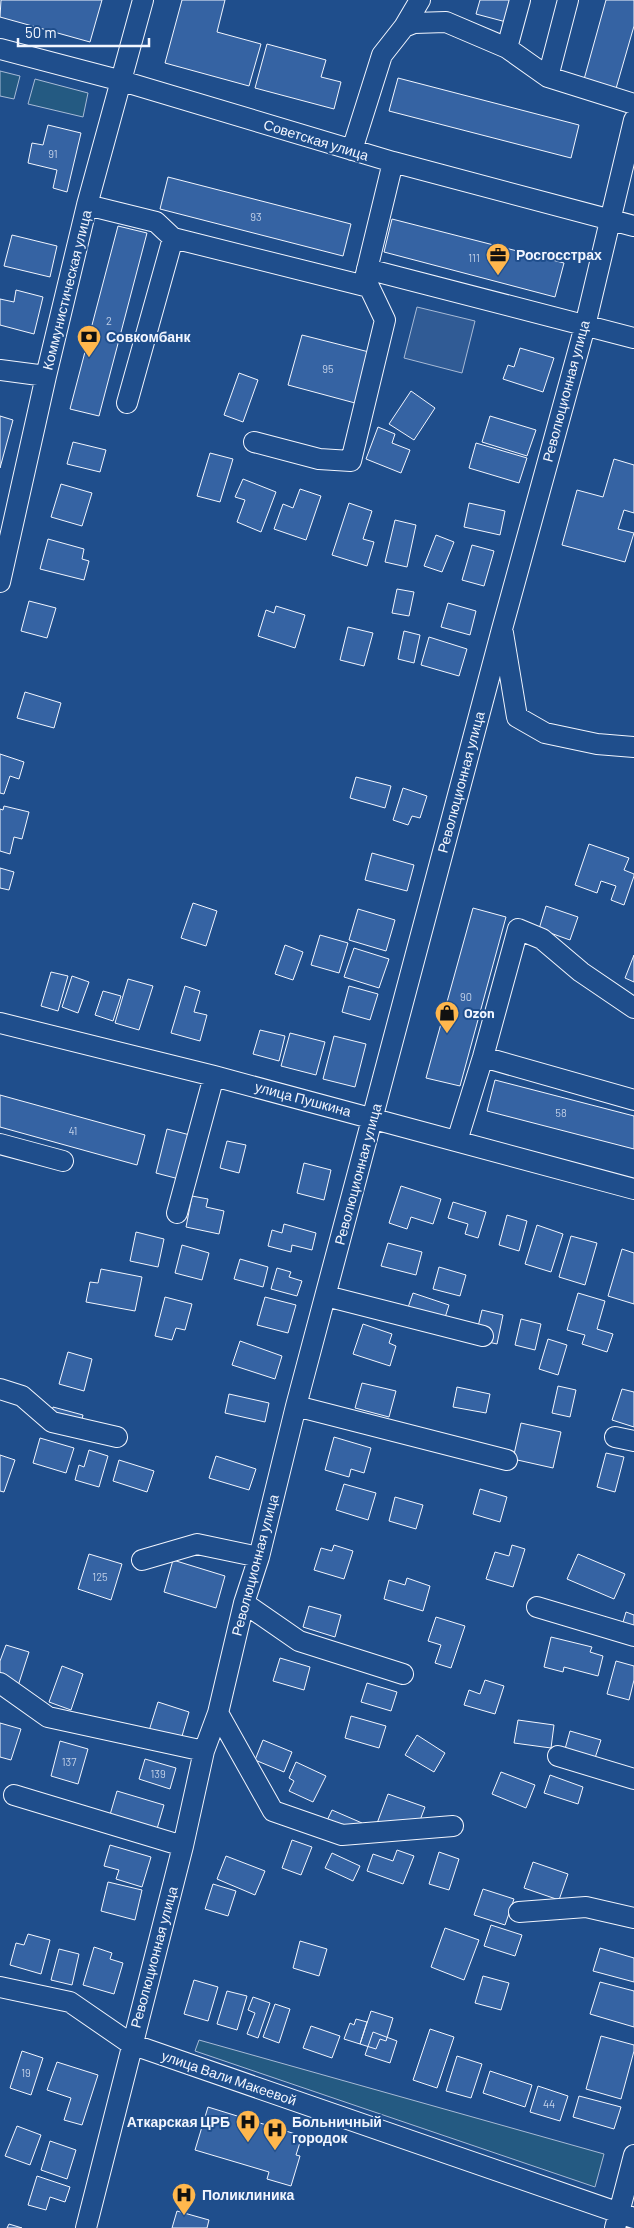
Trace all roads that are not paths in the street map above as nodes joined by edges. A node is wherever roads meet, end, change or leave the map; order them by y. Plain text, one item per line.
1 (144, 0) edge
2 (420, 0) edge
3 (520, 0) edge
4 (568, 0) edge
5 (404, 27) junction
6 (507, 48) junction
7 (0, 49) edge
8 (548, 77) junction
9 (122, 81) junction
10 (634, 104) edge
11 (634, 120) edge
12 (352, 150) junction
13 (393, 162) junction
14 (88, 205) junction
15 (610, 219) junction
16 (634, 226) edge
17 (173, 238) junction
18 (368, 278) junction
19 (585, 326) junction
20 (634, 338) edge
21 (0, 370) edge
22 (46, 376) junction
23 (127, 403) dead end
24 (254, 442) dead end
25 (0, 582) edge
26 (502, 629) junction
27 (634, 747) edge
28 (634, 1008) edge
29 (0, 1023) edge
30 (483, 1058) junction
31 (214, 1076) junction
32 (634, 1100) edge
33 (372, 1118) junction
34 (457, 1141) junction
35 (0, 1144) edge
36 (63, 1161) dead end
37 (634, 1189) edge
38 (177, 1213) dead end
39 (326, 1296) junction
40 (483, 1336) dead end
41 (0, 1389) edge
42 (296, 1406) junction
43 (118, 1437) dead end
44 (507, 1460) dead end
45 (259, 1557) junction
46 (142, 1560) dead end
47 (244, 1604) junction
48 (537, 1607) dead end
49 (634, 1636) edge
50 (403, 1674) dead end
51 (0, 1683) edge
52 (218, 1714) junction
53 (204, 1752) junction
54 (558, 1756) dead end
55 (634, 1779) edge
56 (14, 1795) dead end
57 (453, 1826) dead end
58 (183, 1846) junction
59 (519, 1912) dead end
60 (634, 1918) edge
61 (0, 1987) edge
62 (132, 2044) junction
63 (634, 2155) edge
64 (623, 2220) edge
65 (86, 2228) edge

1 - 9 street, Коммунистическая улица
2 - 5 street
3 - 6 street
4 - 8 street
5 - 6 street
5 - 12 street
6 - 8 street
7 - 9 street, Советская улица
8 - 10 street
9 - 12 street, Советская улица
9 - 14 street, Коммунистическая улица
11 - 15 street, Революционная улица
12 - 13 street, Советская улица
13 - 15 street, Советская улица
13 - 18 street
14 - 17 street
14 - 22 street, Коммунистическая улица
15 - 16 street, Советская улица
15 - 19 street, Революционная улица
17 - 18 street
17 - 23 street
18 - 19 street
18 - 24 street
19 - 20 street
19 - 26 street, Революционная улица
21 - 22 street
22 - 25 street, Коммунистическая улица
26 - 27 street
26 - 33 street, Революционная улица
28 - 30 street
29 - 31 street, улица Пушкина
30 - 32 street
30 - 34 street
31 - 33 street, улица Пушкина
31 - 38 street
33 - 34 street, улица Пушкина
33 - 39 street, Революционная улица
34 - 37 street, улица Пушкина
35 - 36 street
39 - 40 street
39 - 42 street, Революционная улица
41 - 43 street
42 - 44 street
42 - 45 street, Революционная улица
45 - 46 street
45 - 47 street, Революционная улица
47 - 50 street
47 - 52 street, Революционная улица
48 - 49 street
51 - 53 street
52 - 53 street, Революционная улица
52 - 57 street
53 - 58 street, Революционная улица
54 - 55 street
56 - 58 street
58 - 62 street, Революционная улица
59 - 60 street
61 - 62 street, улица Вали Макеевой
62 - 64 street, улица Вали Макеевой
62 - 65 street, Революционная улица
63 - 64 street

